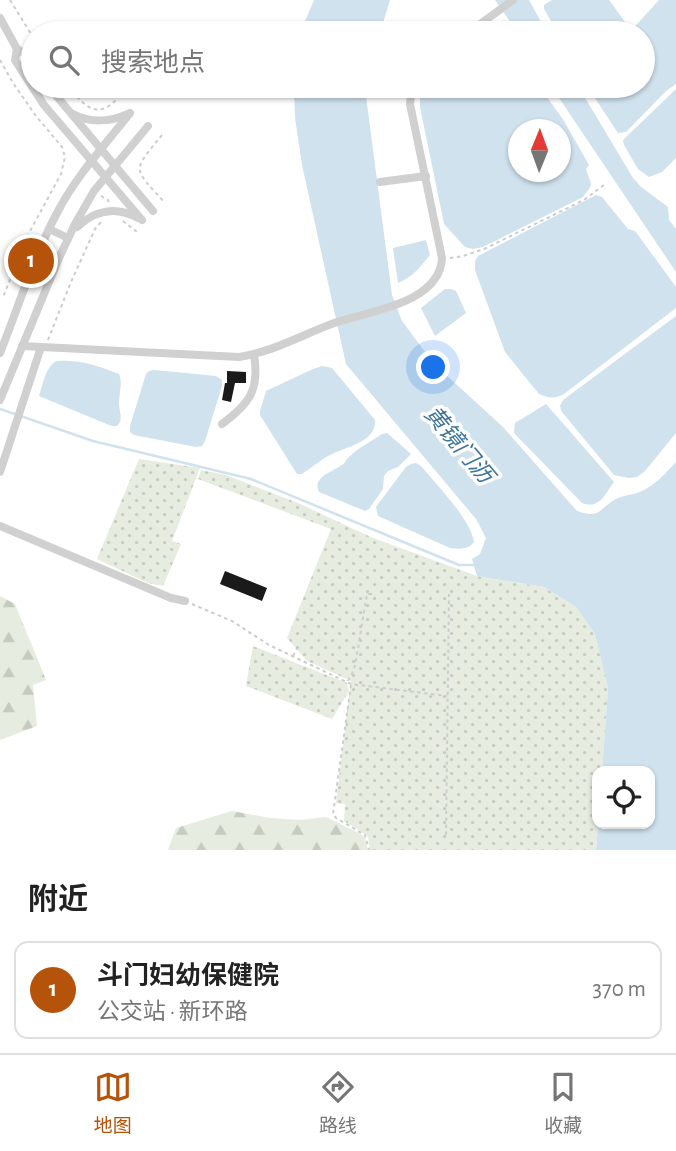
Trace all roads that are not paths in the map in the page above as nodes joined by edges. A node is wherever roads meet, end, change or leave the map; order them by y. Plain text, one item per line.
1 (513, 0) edge
2 (0, 18) edge
3 (484, 21) edge
4 (17, 49) junction
5 (21, 51) edge
6 (21, 70) edge
7 (40, 98) edge
8 (58, 98) edge
9 (411, 98) edge
10 (70, 112) junction
11 (148, 126) dead end
12 (101, 150) junction
13 (92, 161) junction
14 (115, 167) junction
15 (426, 176) junction
16 (106, 178) junction
17 (380, 182) dead end
18 (153, 211) dead end
19 (49, 229) junction
20 (68, 237) junction
21 (22, 346) junction
22 (43, 348) junction
23 (0, 353) edge
24 (254, 355) junction
25 (0, 400) edge
26 (222, 424) dead end
27 (0, 472) edge
28 (0, 526) edge
29 (185, 601) road end

1 - 3 street
2 - 4 street
4 - 5 street
4 - 6 street
7 - 13 street
8 - 10 street
9 - 15 street
10 - 12 street
10 - 12 street
11 - 14 street
12 - 13 street
12 - 14 street
13 - 16 street
13 - 19 street
14 - 16 street
14 - 18 street
15 - 17 street
15 - 24 street
16 - 20 street
16 - 20 street
19 - 20 street
19 - 23 street
20 - 21 street
21 - 22 street
21 - 25 street
22 - 24 street
22 - 27 street
24 - 26 street
28 - 29 street

